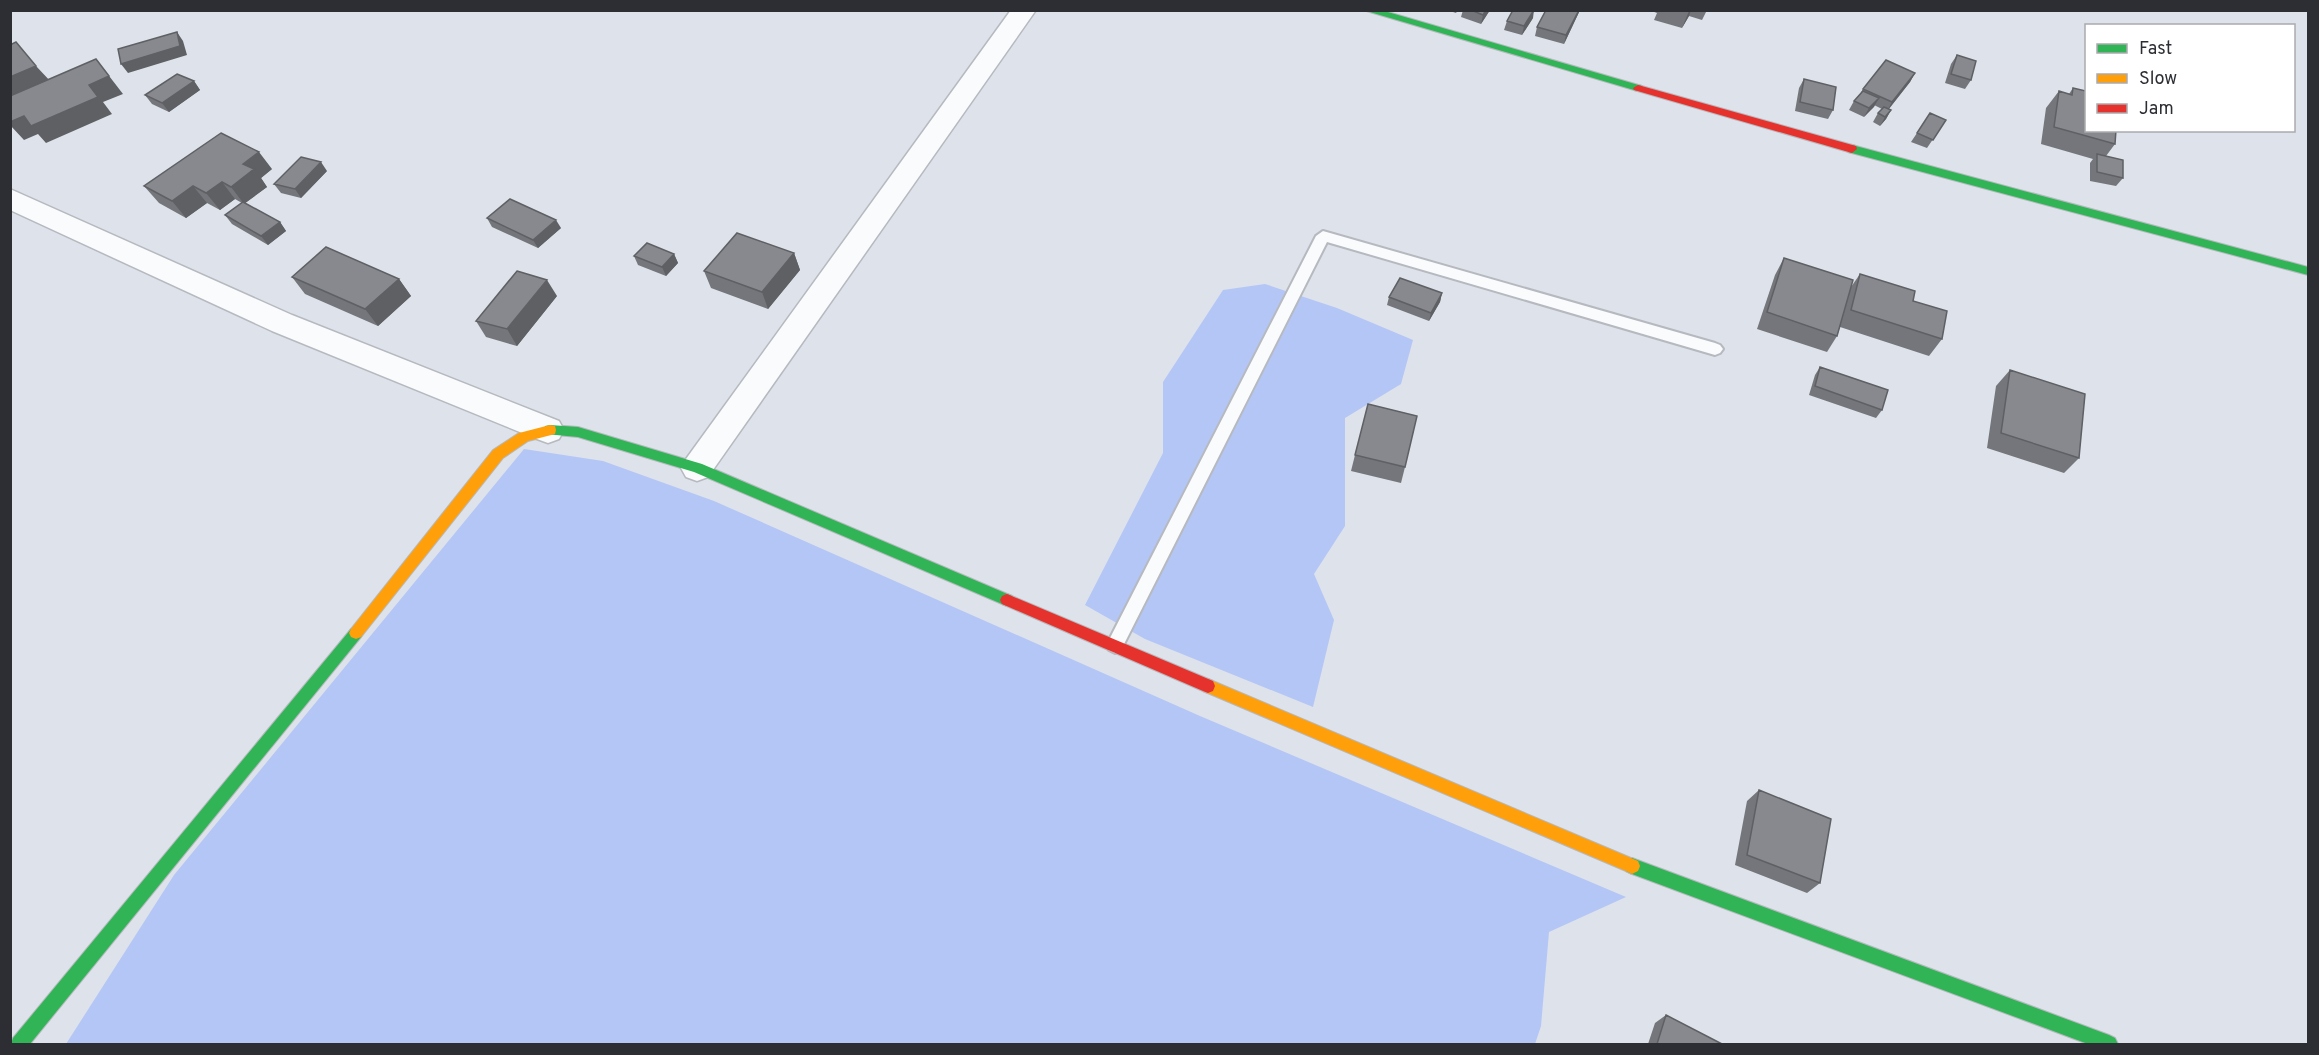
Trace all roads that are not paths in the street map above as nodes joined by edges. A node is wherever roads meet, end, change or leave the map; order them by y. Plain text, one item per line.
1 (1024, 10) edge
2 (1368, 10) edge
3 (10, 198) edge
4 (2308, 271) edge
5 (1715, 349) dead end
6 (548, 430) junction
7 (697, 468) junction
8 (1114, 645) junction
9 (19, 1044) edge
10 (2109, 1044) edge

1 - 7 street
2 - 4 street
3 - 6 street
5 - 8 lane
6 - 7 street
6 - 9 street
7 - 8 street
8 - 10 street

